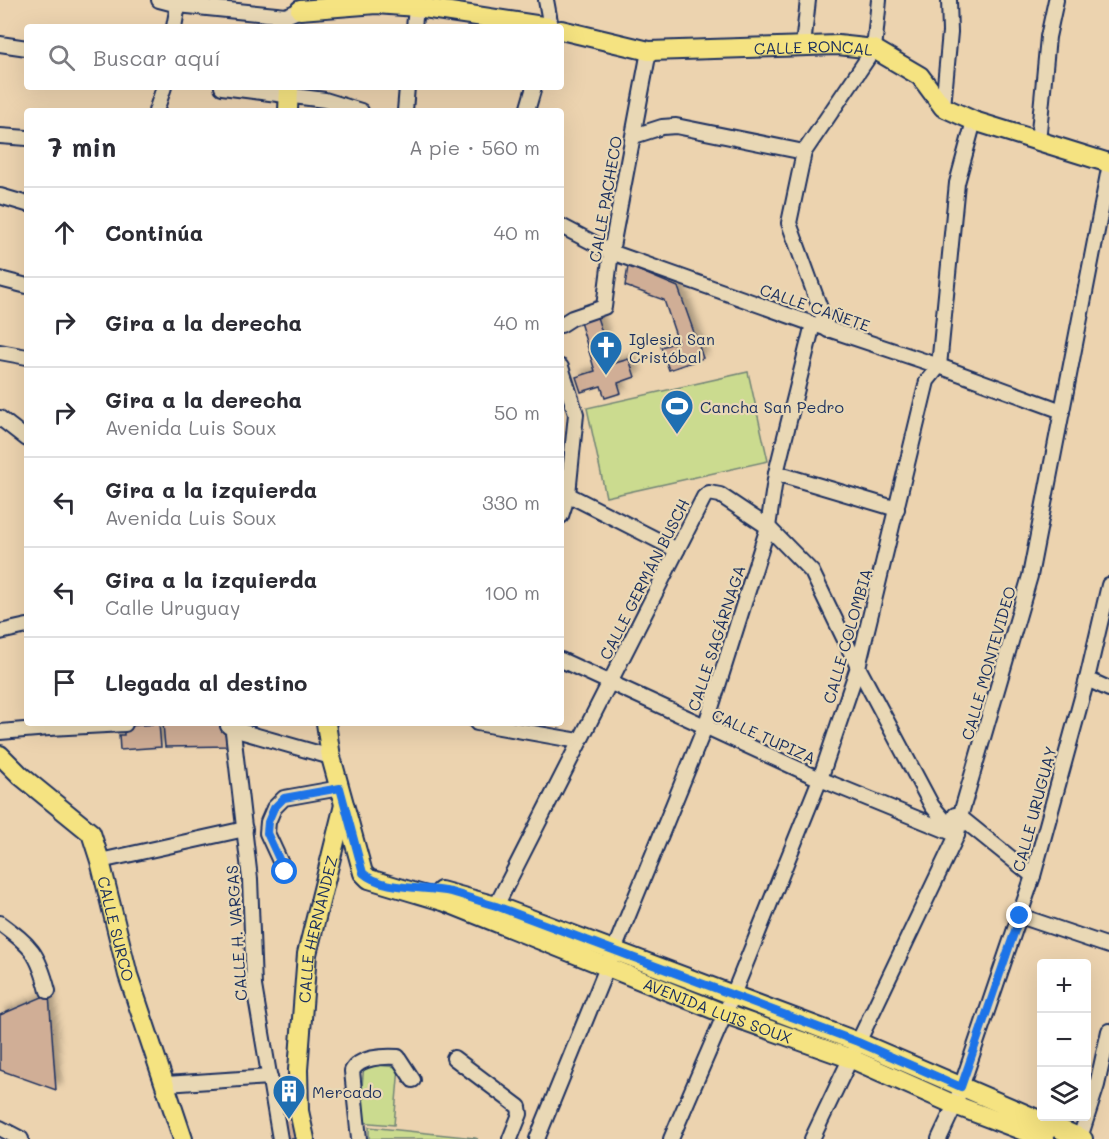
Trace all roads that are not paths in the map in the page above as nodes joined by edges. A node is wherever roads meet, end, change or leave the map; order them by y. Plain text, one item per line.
1 (159, 0) edge
2 (546, 0) edge
3 (808, 0) edge
4 (879, 0) edge
5 (949, 0) edge
6 (1056, 0) edge
7 (178, 2) edge
8 (417, 3) edge
9 (299, 12) edge
10 (174, 24) edge
11 (414, 24) edge
12 (533, 24) edge
13 (550, 24) edge
14 (564, 31) edge
15 (0, 44) edge
16 (803, 46) junction
17 (24, 48) edge
18 (874, 49) junction
19 (649, 51) junction
20 (163, 90) edge
21 (240, 90) edge
22 (407, 90) edge
23 (533, 90) edge
24 (288, 98) edge
25 (943, 107) junction
26 (157, 108) edge
27 (352, 108) edge
28 (405, 108) edge
29 (528, 108) edge
30 (974, 121) junction
31 (0, 136) edge
32 (634, 136) junction
33 (24, 138) edge
34 (1038, 142) junction
35 (804, 152) junction
36 (1109, 163) edge
37 (1109, 169) edge
38 (0, 196) edge
39 (24, 203) edge
40 (1104, 222) edge
41 (564, 228) edge
42 (611, 252) junction
43 (0, 279) edge
44 (24, 285) edge
45 (564, 323) edge
46 (813, 324) junction
47 (828, 330) junction
48 (0, 352) edge
49 (24, 356) edge
50 (939, 366) junction
51 (564, 376) edge
52 (1062, 411) junction
53 (0, 418) edge
54 (24, 437) edge
55 (776, 473) junction
56 (565, 493) edge
57 (897, 509) junction
58 (768, 526) junction
59 (677, 550) junction
60 (1109, 585) edge
61 (24, 627) edge
62 (0, 632) edge
63 (564, 661) edge
64 (858, 667) junction
65 (1087, 679) junction
66 (610, 684) junction
67 (1109, 689) edge
68 (42, 726) edge
69 (230, 726) edge
70 (233, 726) edge
71 (326, 726) edge
72 (504, 726) edge
73 (705, 727) junction
74 (0, 732) edge
75 (579, 741) junction
76 (0, 754) edge
77 (331, 757) junction
78 (820, 779) junction
79 (342, 795) junction
80 (932, 806) junction
81 (960, 817) junction
82 (245, 829) junction
83 (957, 835) junction
84 (100, 861) junction
85 (285, 872) dead end
86 (1033, 876) junction
87 (389, 884) junction
88 (496, 906) junction
89 (1020, 916) junction
90 (0, 923) edge
91 (1109, 946) edge
92 (612, 959) junction
93 (48, 991) dead end
94 (733, 996) junction
95 (725, 1014) junction
96 (1109, 1031) edge
97 (855, 1051) junction
98 (454, 1058) dead end
99 (270, 1077) junction
100 (413, 1080) dead end
101 (166, 1084) junction
102 (961, 1087) junction
103 (955, 1105) junction
104 (0, 1128) edge
105 (1021, 1134) edge
106 (1081, 1138) edge
107 (21, 1139) edge
108 (183, 1139) edge
109 (280, 1139) edge
110 (305, 1139) edge
111 (359, 1139) edge
112 (510, 1139) edge
113 (537, 1139) edge
114 (671, 1139) edge
115 (812, 1139) edge
116 (939, 1139) edge
117 (1045, 1139) edge

1 - 7 street
2 - 13 street
3 - 16 street
4 - 18 street
5 - 25 street
6 - 34 street
7 - 9 street
7 - 10 street
8 - 9 main road
8 - 11 street
8 - 12 main road
14 - 19 main road, CALLE RONCAL
15 - 17 street
16 - 18 main road, CALLE RONCAL
16 - 19 main road, CALLE RONCAL
18 - 25 main road, CALLE RONCAL
18 - 35 street
19 - 32 street, CALLE PACHECO
20 - 26 street
21 - 24 street
22 - 28 street
23 - 29 street
24 - 27 street
25 - 30 main road, CALLE RONCAL
30 - 34 main road, CALLE RONCAL
30 - 50 street, CALLE COLOMBIA
31 - 33 street
32 - 35 street
32 - 42 street, CALLE PACHECO
34 - 36 main road, CALLE RONCAL
35 - 47 street
37 - 40 street, CALLE MONTEVIDEO
38 - 39 street
40 - 52 street, CALLE MONTEVIDEO
41 - 42 street, CALLE CAÑETE
42 - 45 street, CALLE PACHECO
42 - 46 street, CALLE CAÑETE
43 - 44 street
46 - 47 street, CALLE CAÑETE
46 - 55 street, CALLE SAGÁRNAGA
47 - 50 street, CALLE CAÑETE
48 - 49 street
50 - 52 street, CALLE CAÑETE
50 - 57 street, CALLE COLOMBIA
51 - 56 street
52 - 81 street, CALLE MONTEVIDEO
53 - 54 street
55 - 57 street
55 - 58 street, CALLE SAGÁRNAGA
56 - 59 street
57 - 64 street, CALLE COLOMBIA
58 - 59 street, CALLE GERMÁN BUSCH
58 - 64 street, CALLE GERMÁN BUSCH
58 - 73 street, CALLE SAGÁRNAGA
59 - 66 street, CALLE GERMÁN BUSCH
60 - 65 street, CALLE URUGUAY
61 - 62 street
63 - 66 street, CALLE TUPIZA
64 - 78 street, CALLE COLOMBIA
64 - 80 street, CALLE GERMÁN BUSCH
65 - 67 street
65 - 86 street, CALLE URUGUAY
66 - 73 street, CALLE TUPIZA
66 - 75 street, CALLE GERMÁN BUSCH
68 - 74 street
69 - 82 street, CALLE H. VARGAS
70 - 77 street
71 - 77 main road
72 - 75 street
73 - 78 street, CALLE TUPIZA
73 - 92 street, CALLE SAGÁRNAGA
75 - 88 street, CALLE GERMÁN BUSCH
76 - 84 main road, CALLE SURCO
77 - 79 main road
78 - 83 street, CALLE TUPIZA
78 - 94 street, CALLE COLOMBIA
79 - 85 street
79 - 87 main road, AVENIDA LUIS SOUX
79 - 110 main road, CALLE HERNÁNDEZ
80 - 81 street
80 - 83 street, CALLE GERMÁN BUSCH
81 - 83 street, CALLE MONTEVIDEO
81 - 86 street
82 - 84 street
82 - 99 street, CALLE H. VARGAS
83 - 97 street, CALLE MONTEVIDEO
84 - 101 main road, CALLE SURCO
86 - 89 street, CALLE URUGUAY
87 - 88 main road, AVENIDA LUIS SOUX
87 - 92 main road, AVENIDA LUIS SOUX
88 - 92 main road, AVENIDA LUIS SOUX
89 - 91 street
89 - 102 street, CALLE URUGUAY
90 - 93 street
92 - 94 main road, AVENIDA LUIS SOUX
92 - 95 main road, AVENIDA LUIS SOUX
92 - 113 street, CALLE SAGÁRNAGA
94 - 95 street, CALLE COLOMBIA
94 - 97 main road, AVENIDA LUIS SOUX
95 - 97 main road, AVENIDA LUIS SOUX
95 - 114 street, CALLE COLOMBIA
96 - 106 street
97 - 102 main road, AVENIDA LUIS SOUX
97 - 103 main road, AVENIDA LUIS SOUX
97 - 115 street, CALLE MONTEVIDEO
98 - 112 street
99 - 101 street
99 - 109 street, CALLE H. VARGAS
100 - 111 street
101 - 108 main road, CALLE SURCO
102 - 103 street, CALLE URUGUAY
102 - 106 main road, AVENIDA LUIS SOUX
103 - 105 main road, AVENIDA LUIS SOUX
103 - 116 street, CALLE URUGUAY
104 - 107 street
105 - 117 main road, AVENIDA LUIS SOUX

